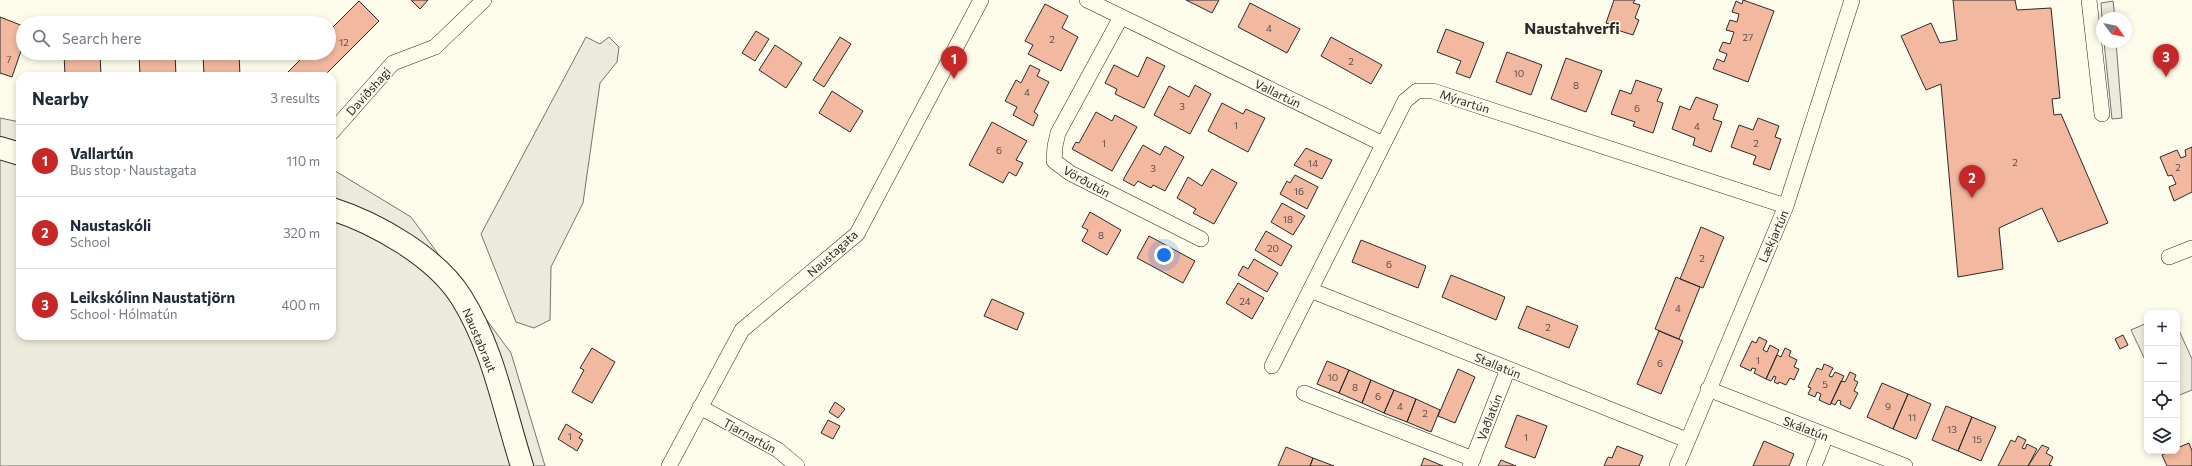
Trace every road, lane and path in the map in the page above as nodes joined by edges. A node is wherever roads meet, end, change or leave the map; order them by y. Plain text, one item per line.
1 (484, 0) edge
2 (981, 0) edge
3 (1087, 0) edge
4 (1852, 0) edge
5 (2089, 0) edge
6 (1121, 17) junction
7 (2102, 114) dead end
8 (336, 127) edge
9 (1383, 144) junction
10 (0, 148) edge
11 (16, 153) edge
12 (1786, 206) junction
13 (336, 211) edge
14 (1201, 239) dead end
15 (2192, 248) edge
16 (2169, 257) dead end
17 (1310, 290) junction
18 (1272, 366) dead end
19 (1508, 369) junction
20 (1708, 390) junction
21 (1304, 393) dead end
22 (700, 408) junction
23 (1826, 436) junction
24 (1687, 440) junction
25 (1471, 462) edge
26 (522, 466) edge
27 (669, 466) edge
28 (797, 466) edge
29 (1677, 466) edge
30 (1814, 466) edge
31 (1904, 466) edge

1 - 8 street, Daviðshagi
2 - 22 street, Naustagata
3 - 6 street, Vallartún
4 - 12 street, Lækjartún
5 - 7 street
6 - 9 street, Vallartún
6 - 14 street, Vörðutún
9 - 12 street, Mýrartún
9 - 17 street, Mýrartún
10 - 11 street
12 - 20 street, Lækjartún
13 - 26 street, Naustabraut
15 - 16 street
17 - 18 street, Mýrartún
17 - 19 street, Stallatún
19 - 24 street, Stallatún
19 - 25 street, Vaðlatún
20 - 23 street, Skálatún
20 - 24 street, Lækjartún
21 - 25 street
22 - 27 street, Naustagata
22 - 28 street, Tjarnartún
23 - 30 street
23 - 31 street, Skálatún
24 - 29 street, Lækjartún

